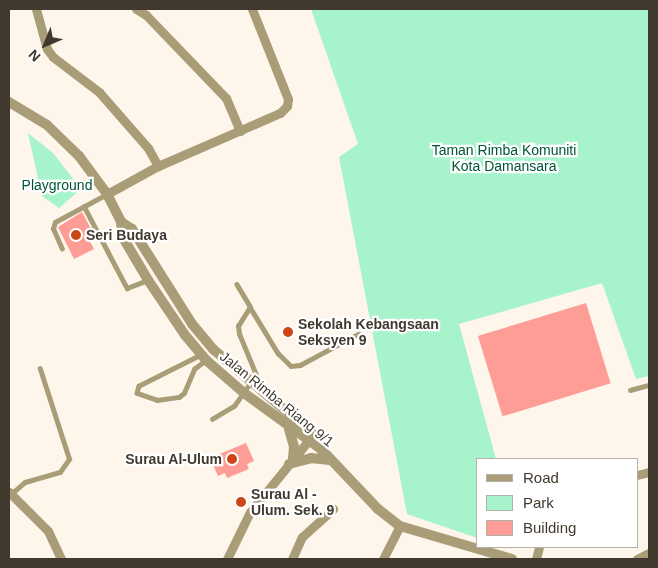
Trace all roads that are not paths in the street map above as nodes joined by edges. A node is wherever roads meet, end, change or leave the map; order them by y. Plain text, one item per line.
1 (36, 9) edge
2 (136, 9) edge
3 (252, 9) edge
4 (147, 12) edge
5 (9, 102) edge
6 (240, 131) junction
7 (158, 166) junction
8 (107, 194) junction
9 (84, 206) junction
10 (121, 222) junction
11 (62, 249) dead end
12 (159, 273) junction
13 (148, 280) junction
14 (237, 285) dead end
15 (250, 307) junction
16 (358, 334) dead end
17 (204, 357) junction
18 (40, 369) dead end
19 (251, 383) junction
20 (649, 385) edge
21 (630, 390) dead end
22 (244, 393) junction
23 (212, 418) dead end
24 (288, 426) junction
25 (310, 438) junction
26 (330, 460) junction
27 (291, 462) junction
28 (10, 493) edge
29 (333, 509) dead end
30 (400, 526) junction
31 (649, 553) edge
32 (61, 559) edge
33 (227, 559) edge
34 (292, 559) edge
35 (383, 559) edge
36 (512, 559) edge
37 (637, 559) edge

1 - 7 street
2 - 4 street
3 - 6 street
4 - 6 street
5 - 8 street, Jalan Rimba Riang 9/1
6 - 7 street
7 - 8 street
8 - 9 lane
8 - 10 street, Jalan Rimba Riang 9/1
9 - 11 lane
9 - 13 lane
10 - 12 street
10 - 13 street, Jalan Rimba Riang 9/1
12 - 13 street
12 - 19 street
13 - 17 street, Jalan Rimba Riang 9/1
14 - 15 lane
15 - 16 lane
15 - 19 lane
17 - 17 lane
17 - 22 street, Jalan Rimba Riang 9/1
18 - 28 lane
19 - 22 lane
19 - 25 street
20 - 21 lane
22 - 23 lane
22 - 24 street, Jalan Rimba Riang 9/1
24 - 25 street, Jalan Rimba Riang 9/1
24 - 27 street
25 - 26 street, Jalan Rimba Riang 9/1
25 - 27 street
26 - 27 street
26 - 30 street, Jalan Rimba Riang 9/1
27 - 33 street
28 - 32 street
29 - 34 street
30 - 35 street
30 - 36 street, Jalan Rimba Riang 9/1
31 - 37 street

